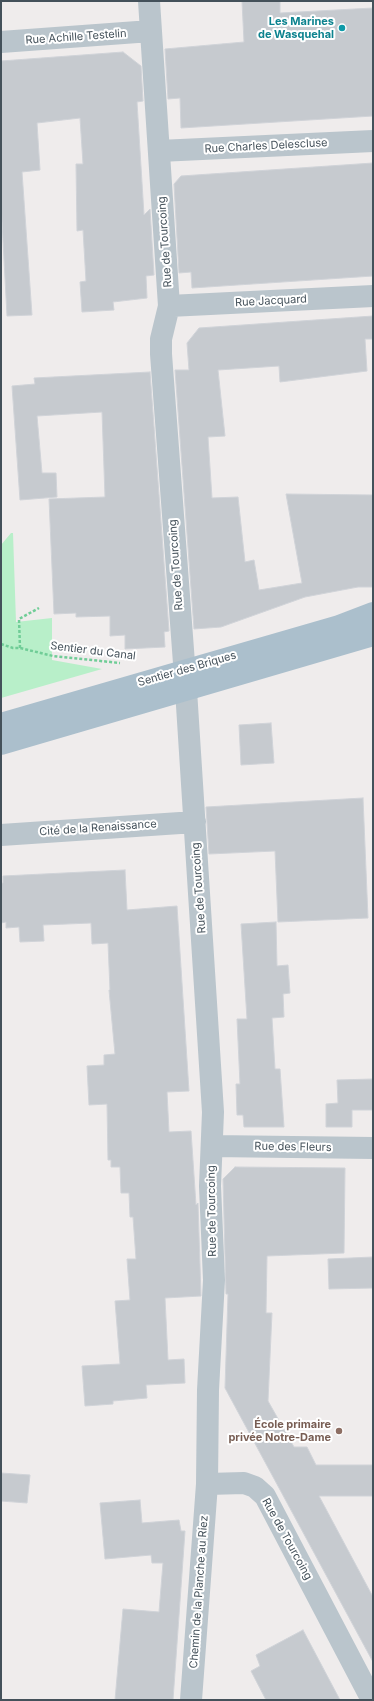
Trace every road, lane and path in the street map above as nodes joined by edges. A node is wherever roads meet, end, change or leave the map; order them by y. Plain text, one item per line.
1 (149, 1) edge
2 (151, 31) junction
3 (1, 42) edge
4 (373, 141) edge
5 (159, 151) junction
6 (373, 296) edge
7 (169, 306) junction
8 (40, 608) dead end
9 (373, 613) edge
10 (373, 635) edge
11 (1, 644) edge
12 (20, 648) junction
13 (122, 663) dead end
14 (185, 680) junction
15 (1, 724) edge
16 (1, 744) edge
17 (195, 822) junction
18 (1, 835) edge
19 (212, 1146) junction
20 (373, 1148) edge
21 (206, 1484) junction
22 (190, 1700) edge
23 (372, 1700) edge

1 - 2 street, Rue de Tourcoing
2 - 3 street, Rue Achille Testelin
2 - 5 street, Rue de Tourcoing
4 - 5 street, Rue Charles Delescluse
5 - 7 street, Rue de Tourcoing
6 - 7 street, Rue Jacquard
7 - 14 street, Rue de Tourcoing
8 - 12 path
9 - 14 main road, Sentier des Briques
10 - 14 main road, Sentier des Briques
11 - 12 path, Sentier du Canal
12 - 13 path, Sentier du Canal
14 - 15 main road, Sentier des Briques
14 - 16 main road, Sentier des Briques
14 - 17 street, Rue de Tourcoing
17 - 18 street, Cité de la Renaissance
17 - 19 street, Rue de Tourcoing
19 - 20 street, Rue des Fleurs
19 - 21 street, Rue de Tourcoing
21 - 22 street, Chemin de la Planche au Riez
21 - 23 street, Rue de Tourcoing

